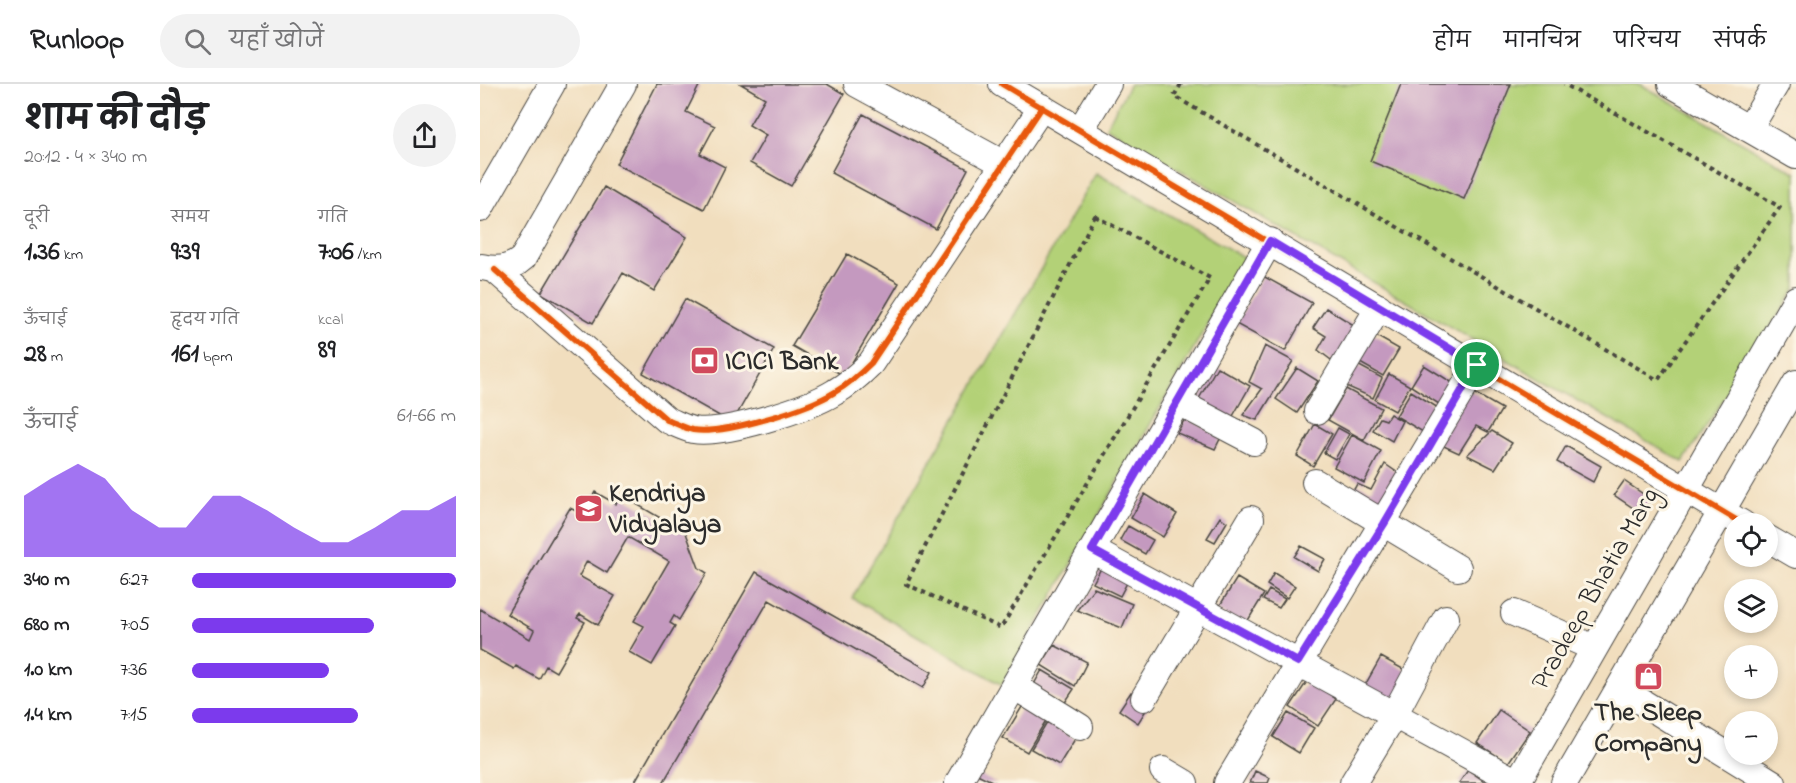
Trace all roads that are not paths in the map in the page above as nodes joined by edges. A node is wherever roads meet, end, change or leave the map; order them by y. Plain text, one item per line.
1 (552, 84) edge
2 (623, 84) edge
3 (857, 84) edge
4 (1002, 84) edge
5 (1108, 84) edge
6 (1671, 84) edge
7 (1776, 84) edge
8 (1042, 107) junction
9 (1081, 129) junction
10 (1749, 129) junction
11 (1796, 156) edge
12 (1004, 164) junction
13 (481, 204) edge
14 (1270, 241) junction
15 (487, 268) edge
16 (1796, 298) edge
17 (1379, 307) junction
18 (1477, 365) junction
19 (1796, 383) edge
20 (1178, 402) junction
21 (1317, 411) dead end
22 (1254, 441) dead end
23 (1315, 482) dead end
24 (1686, 490) junction
25 (1726, 513) edge
26 (1735, 513) edge
27 (1251, 519) dead end
28 (1384, 524) junction
29 (1724, 530) edge
30 (1778, 544) edge
31 (1092, 550) junction
32 (1796, 555) edge
33 (1458, 568) dead end
34 (1197, 608) junction
35 (1514, 613) dead end
36 (1446, 618) dead end
37 (1594, 648) junction
38 (1298, 662) junction
39 (1014, 686) junction
40 (1619, 688) junction
41 (1144, 698) dead end
42 (1394, 715) junction
43 (1080, 727) dead end
44 (1163, 770) dead end
45 (1517, 782) edge
46 (958, 783) edge
47 (1185, 783) edge
48 (1227, 783) edge
49 (1353, 783) edge
50 (1564, 783) edge
51 (1773, 783) edge

1 - 13 street
2 - 15 street
3 - 12 street
4 - 8 street
5 - 9 street
6 - 10 street
7 - 10 street
8 - 9 street
8 - 12 street
9 - 14 street
10 - 11 street
12 - 15 street
14 - 17 street
14 - 20 street
16 - 24 street, Pradeep Bhatia Marg
17 - 18 street
17 - 21 street
18 - 24 street
18 - 28 street
19 - 26 street
20 - 22 street
20 - 31 street
23 - 28 street
24 - 25 street
24 - 37 street, Pradeep Bhatia Marg
27 - 34 street
28 - 33 street
28 - 38 street
29 - 40 street
30 - 32 street
31 - 34 street
31 - 39 street
34 - 38 street
34 - 41 street
35 - 37 street
36 - 42 street
37 - 45 street, Pradeep Bhatia Marg
38 - 42 street
38 - 48 street
39 - 43 street
39 - 46 street
40 - 50 street
40 - 51 street
42 - 45 street
42 - 49 street
44 - 47 street

